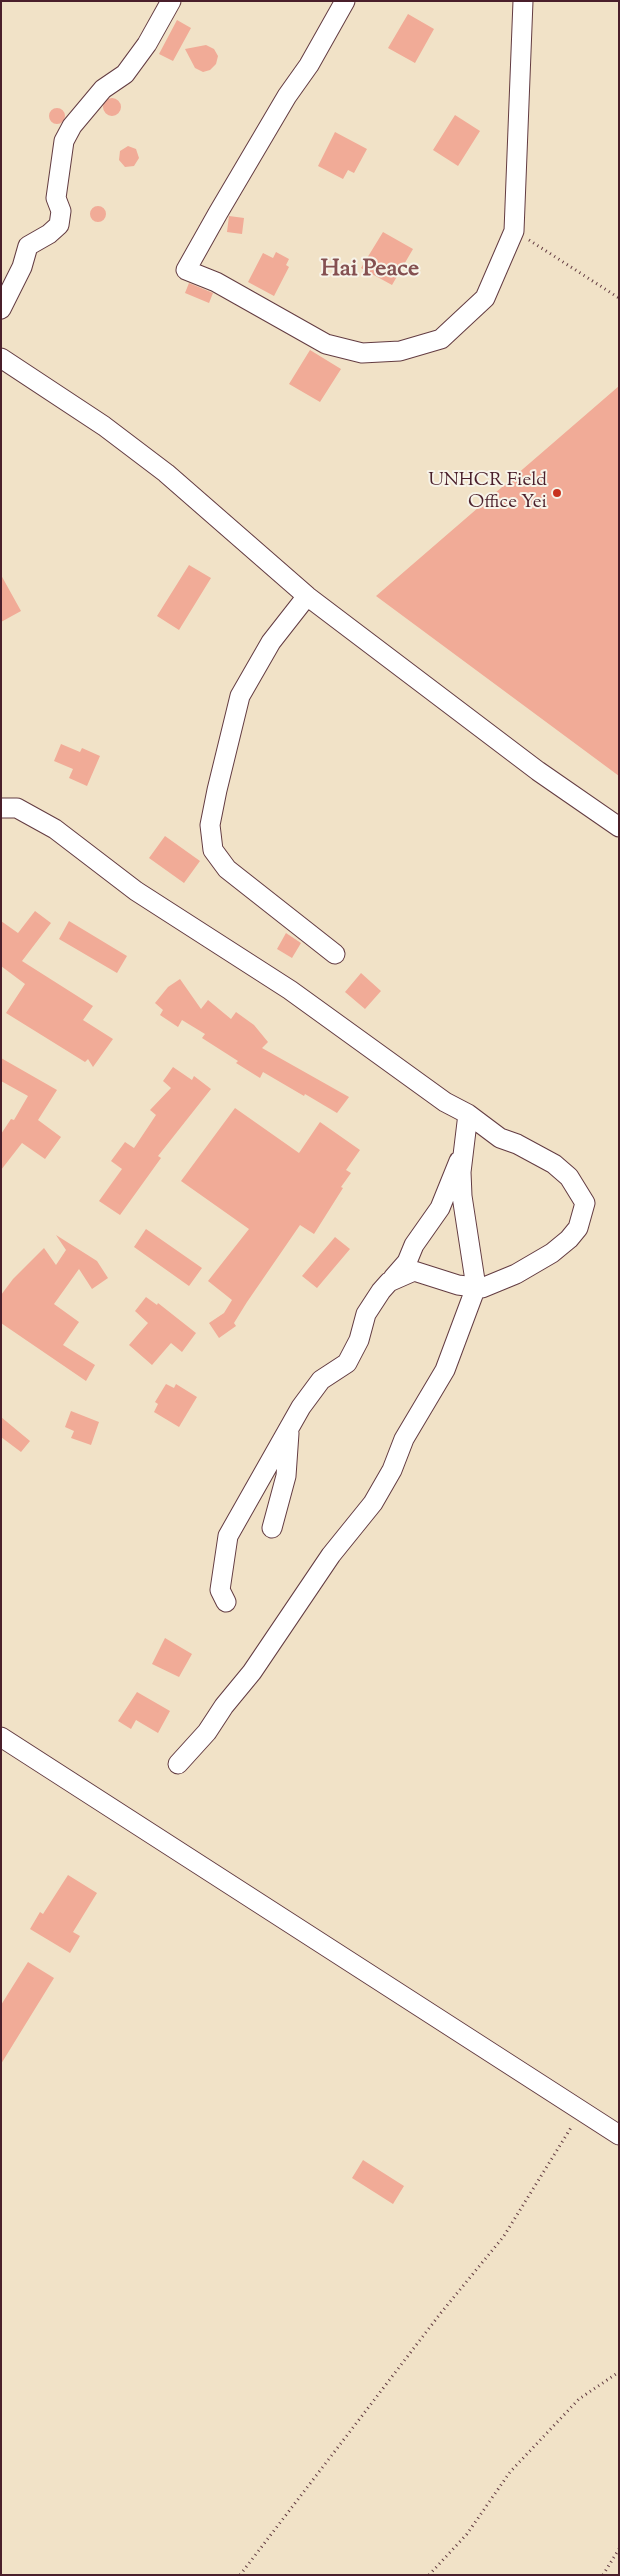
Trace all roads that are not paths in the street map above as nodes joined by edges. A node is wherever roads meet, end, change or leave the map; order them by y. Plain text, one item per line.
1 (171, 1) edge
2 (345, 1) edge
3 (524, 1) edge
4 (1, 309) edge
5 (1, 358) edge
6 (307, 596) junction
7 (1, 808) edge
8 (619, 827) edge
9 (335, 954) dead end
10 (468, 1114) junction
11 (463, 1153) junction
12 (389, 1282) junction
13 (476, 1287) junction
14 (289, 1427) junction
15 (272, 1528) dead end
16 (226, 1602) dead end
17 (1, 1737) edge
18 (178, 1764) dead end
19 (619, 2136) edge

1 - 4 street
2 - 3 street
5 - 6 street
6 - 8 street
6 - 9 street
7 - 10 street
10 - 11 street
10 - 13 street
11 - 12 street
11 - 13 street
12 - 13 street
12 - 14 street
13 - 18 street
14 - 15 street
14 - 16 street
17 - 19 street

